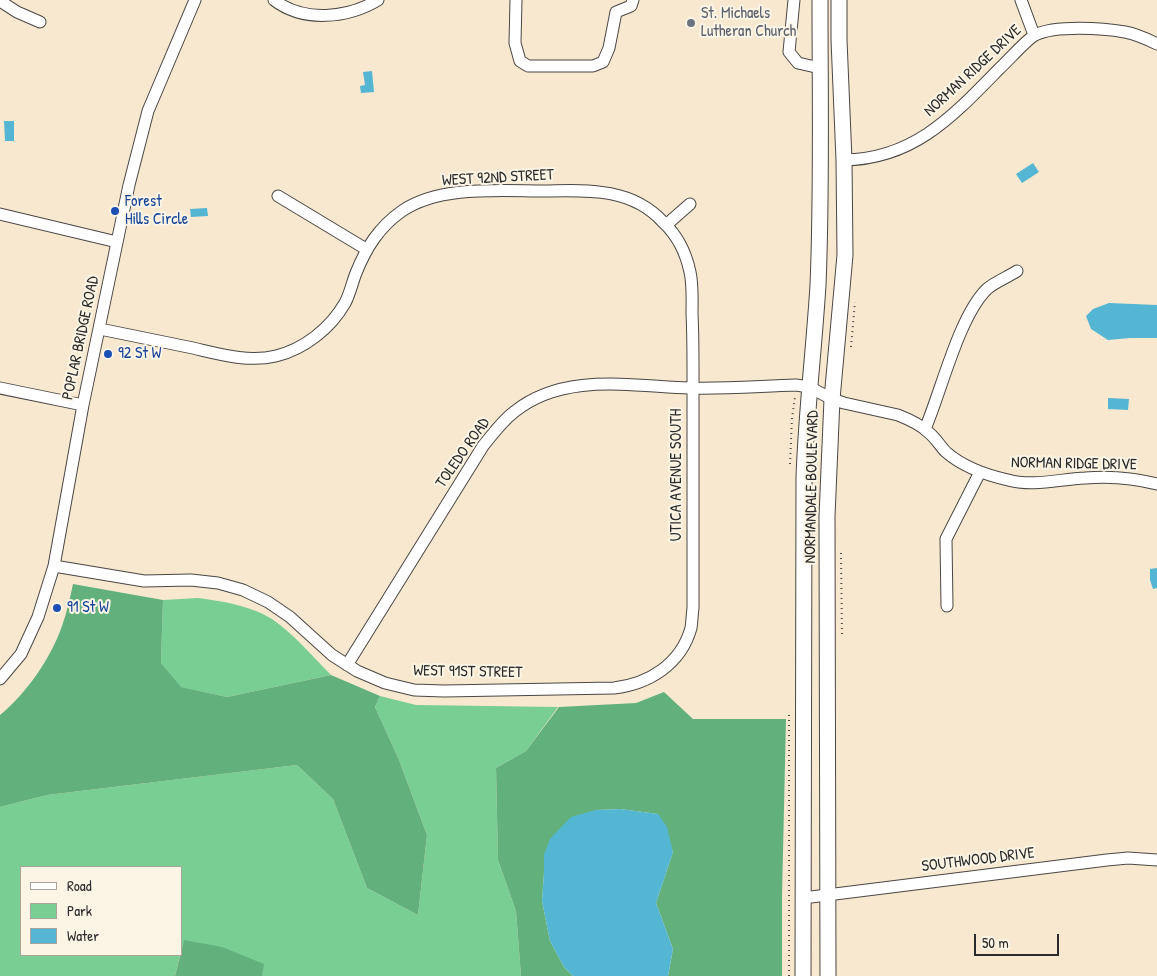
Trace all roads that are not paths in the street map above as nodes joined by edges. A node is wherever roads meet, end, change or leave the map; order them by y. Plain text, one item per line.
1 (274, 0) edge
2 (378, 0) edge
3 (516, 0) edge
4 (620, 0) edge
5 (633, 0) edge
6 (794, 0) edge
7 (820, 0) edge
8 (839, 0) edge
9 (1021, 0) edge
10 (0, 1) edge
11 (194, 1) edge
12 (616, 12) junction
13 (40, 22) dead end
14 (1034, 35) junction
15 (1157, 44) edge
16 (820, 68) junction
17 (844, 160) junction
18 (278, 196) dead end
19 (690, 204) dead end
20 (0, 214) edge
21 (666, 225) junction
22 (117, 242) junction
23 (366, 249) junction
24 (1017, 271) dead end
25 (100, 329) junction
26 (809, 387) junction
27 (0, 388) edge
28 (693, 388) junction
29 (832, 400) junction
30 (83, 406) junction
31 (925, 429) junction
32 (980, 472) junction
33 (1157, 484) edge
34 (54, 566) junction
35 (947, 606) dead end
36 (347, 665) junction
37 (0, 679) edge
38 (614, 688) joint
39 (1157, 860) edge
40 (828, 895) junction
41 (803, 898) junction
42 (803, 976) edge
43 (828, 976) edge

1 - 2 street
3 - 12 street
4 - 12 street
5 - 12 street
6 - 16 street
7 - 16 main road, NORMANDALE BOULEVARD
8 - 17 main road, NORMANDALE BOULEVARD
9 - 14 street
10 - 13 street
11 - 22 street, POPLAR BRIDGE ROAD
14 - 15 street, NORMAN RIDGE DRIVE
14 - 17 street, NORMAN RIDGE DRIVE
16 - 26 main road, NORMANDALE BOULEVARD
17 - 29 main road, NORMANDALE BOULEVARD
18 - 23 street
19 - 21 street
20 - 22 street
21 - 23 street, WEST 92ND STREET
21 - 28 street, UTICA AVENUE SOUTH
22 - 25 street, POPLAR BRIDGE ROAD
23 - 25 street, WEST 92ND STREET
24 - 31 street
25 - 30 street, POPLAR BRIDGE ROAD
26 - 28 street, TOLEDO ROAD
26 - 29 street, TOLEDO ROAD
26 - 41 main road, NORMANDALE BOULEVARD
27 - 30 street
28 - 36 street, TOLEDO ROAD
28 - 38 street, UTICA AVENUE SOUTH
29 - 31 street, NORMAN RIDGE DRIVE
29 - 40 main road, NORMANDALE BOULEVARD
30 - 34 street, POPLAR BRIDGE ROAD
31 - 32 street, NORMAN RIDGE DRIVE
32 - 33 street, NORMAN RIDGE DRIVE
32 - 35 street
34 - 36 street, WEST 91ST STREET
34 - 37 street, POPLAR BRIDGE ROAD
36 - 38 street, WEST 91ST STREET
39 - 40 street, SOUTHWOOD DRIVE
40 - 41 street, SOUTHWOOD DRIVE
40 - 43 main road, NORMANDALE BOULEVARD
41 - 42 main road, NORMANDALE BOULEVARD

